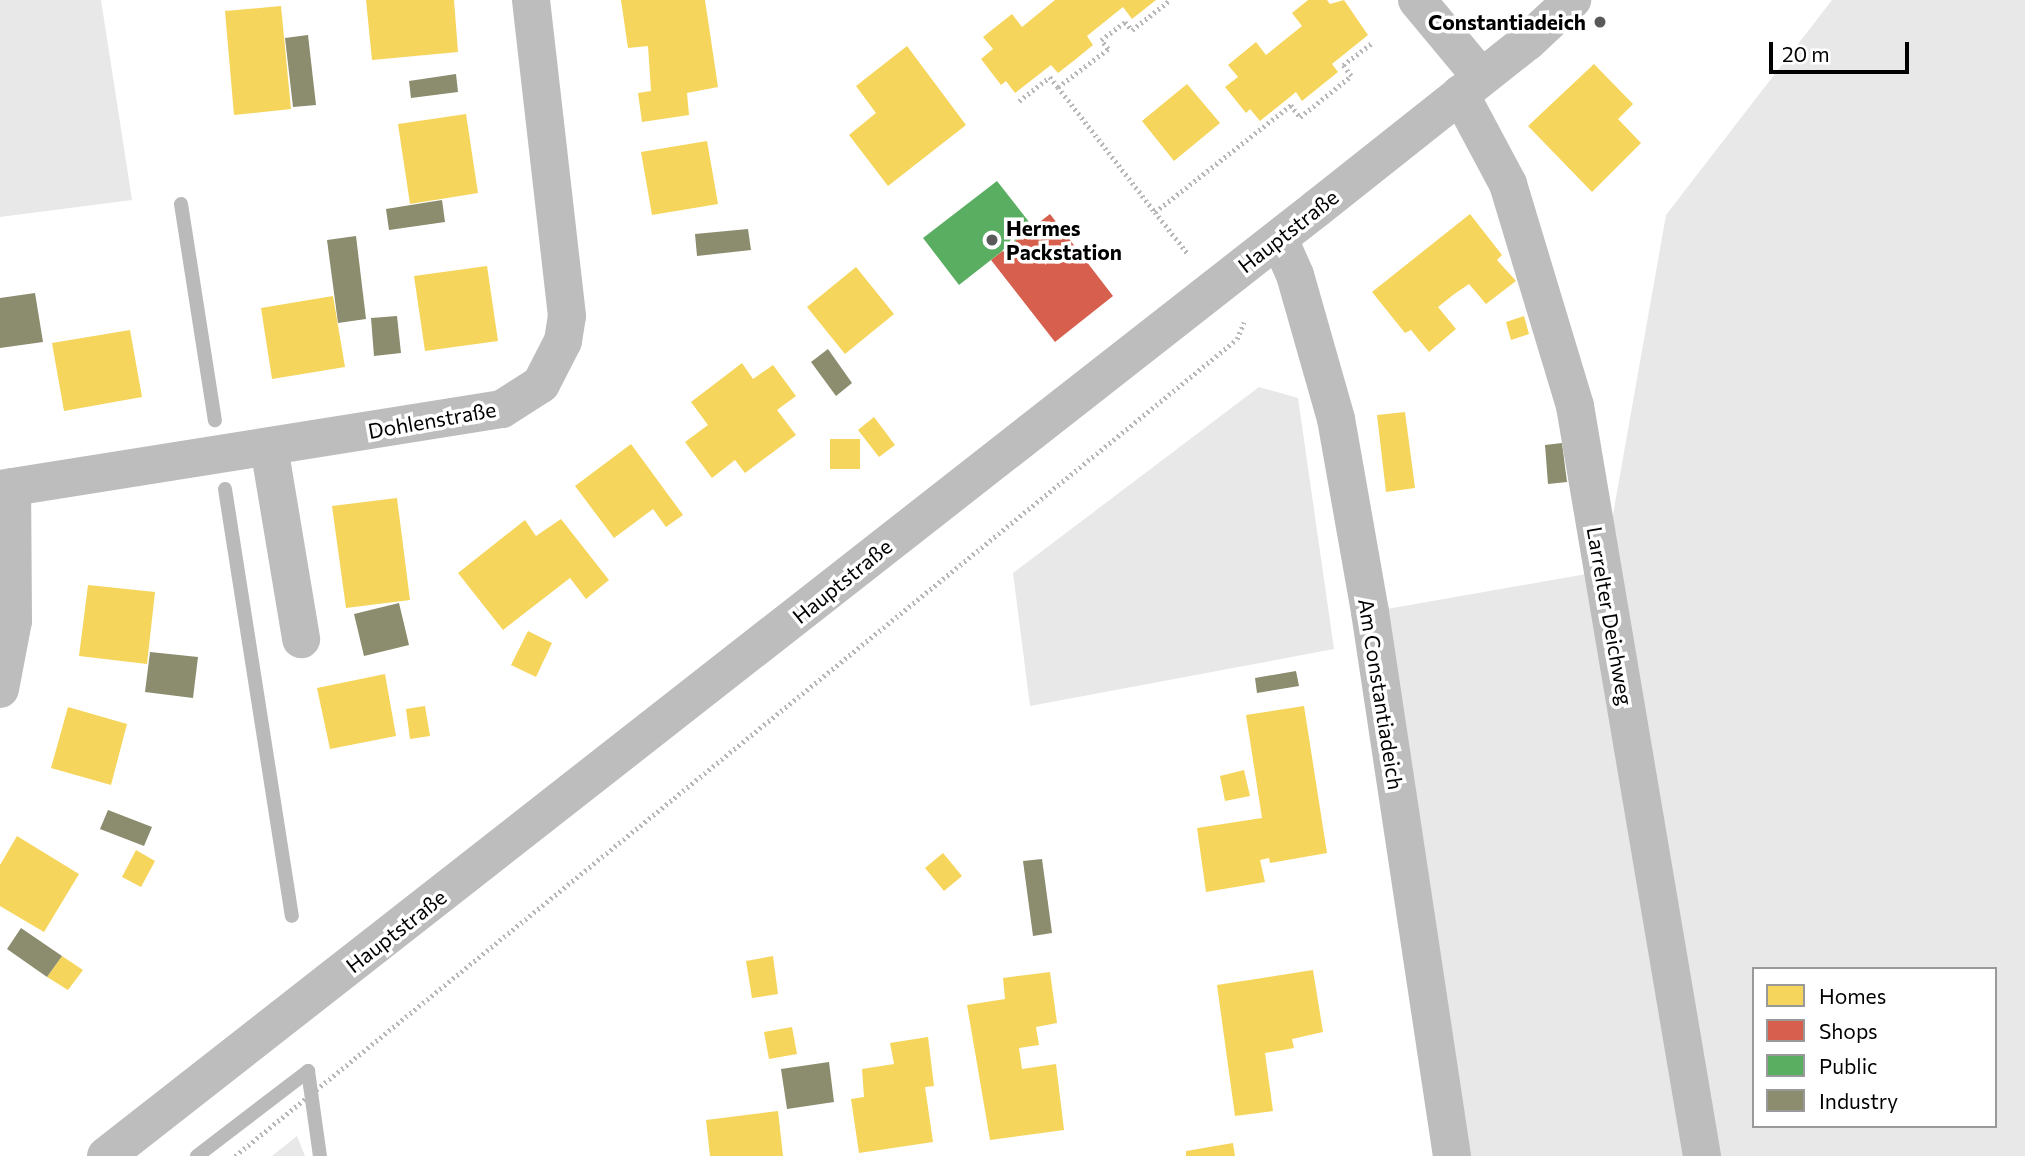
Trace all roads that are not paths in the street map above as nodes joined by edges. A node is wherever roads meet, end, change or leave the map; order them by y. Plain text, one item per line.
1 (531, 0) edge
2 (1417, 0) edge
3 (1572, 0) edge
4 (1471, 85) junction
5 (1279, 239) junction
6 (269, 447) junction
7 (6, 488) edge
8 (301, 639) dead end
9 (0, 689) edge
10 (107, 1156) edge
11 (1452, 1156) edge
12 (1702, 1156) edge

1 - 6 street, Dohlenstraße
2 - 4 street, Larrelter Deichweg
3 - 4 street, Hauptstraße
4 - 5 street, Hauptstraße
4 - 12 street, Larrelter Deichweg
5 - 10 street, Hauptstraße
5 - 11 street, Am Constantiadeich
6 - 7 street, Dohlenstraße
6 - 8 street
7 - 9 street, Dohlenstraße

